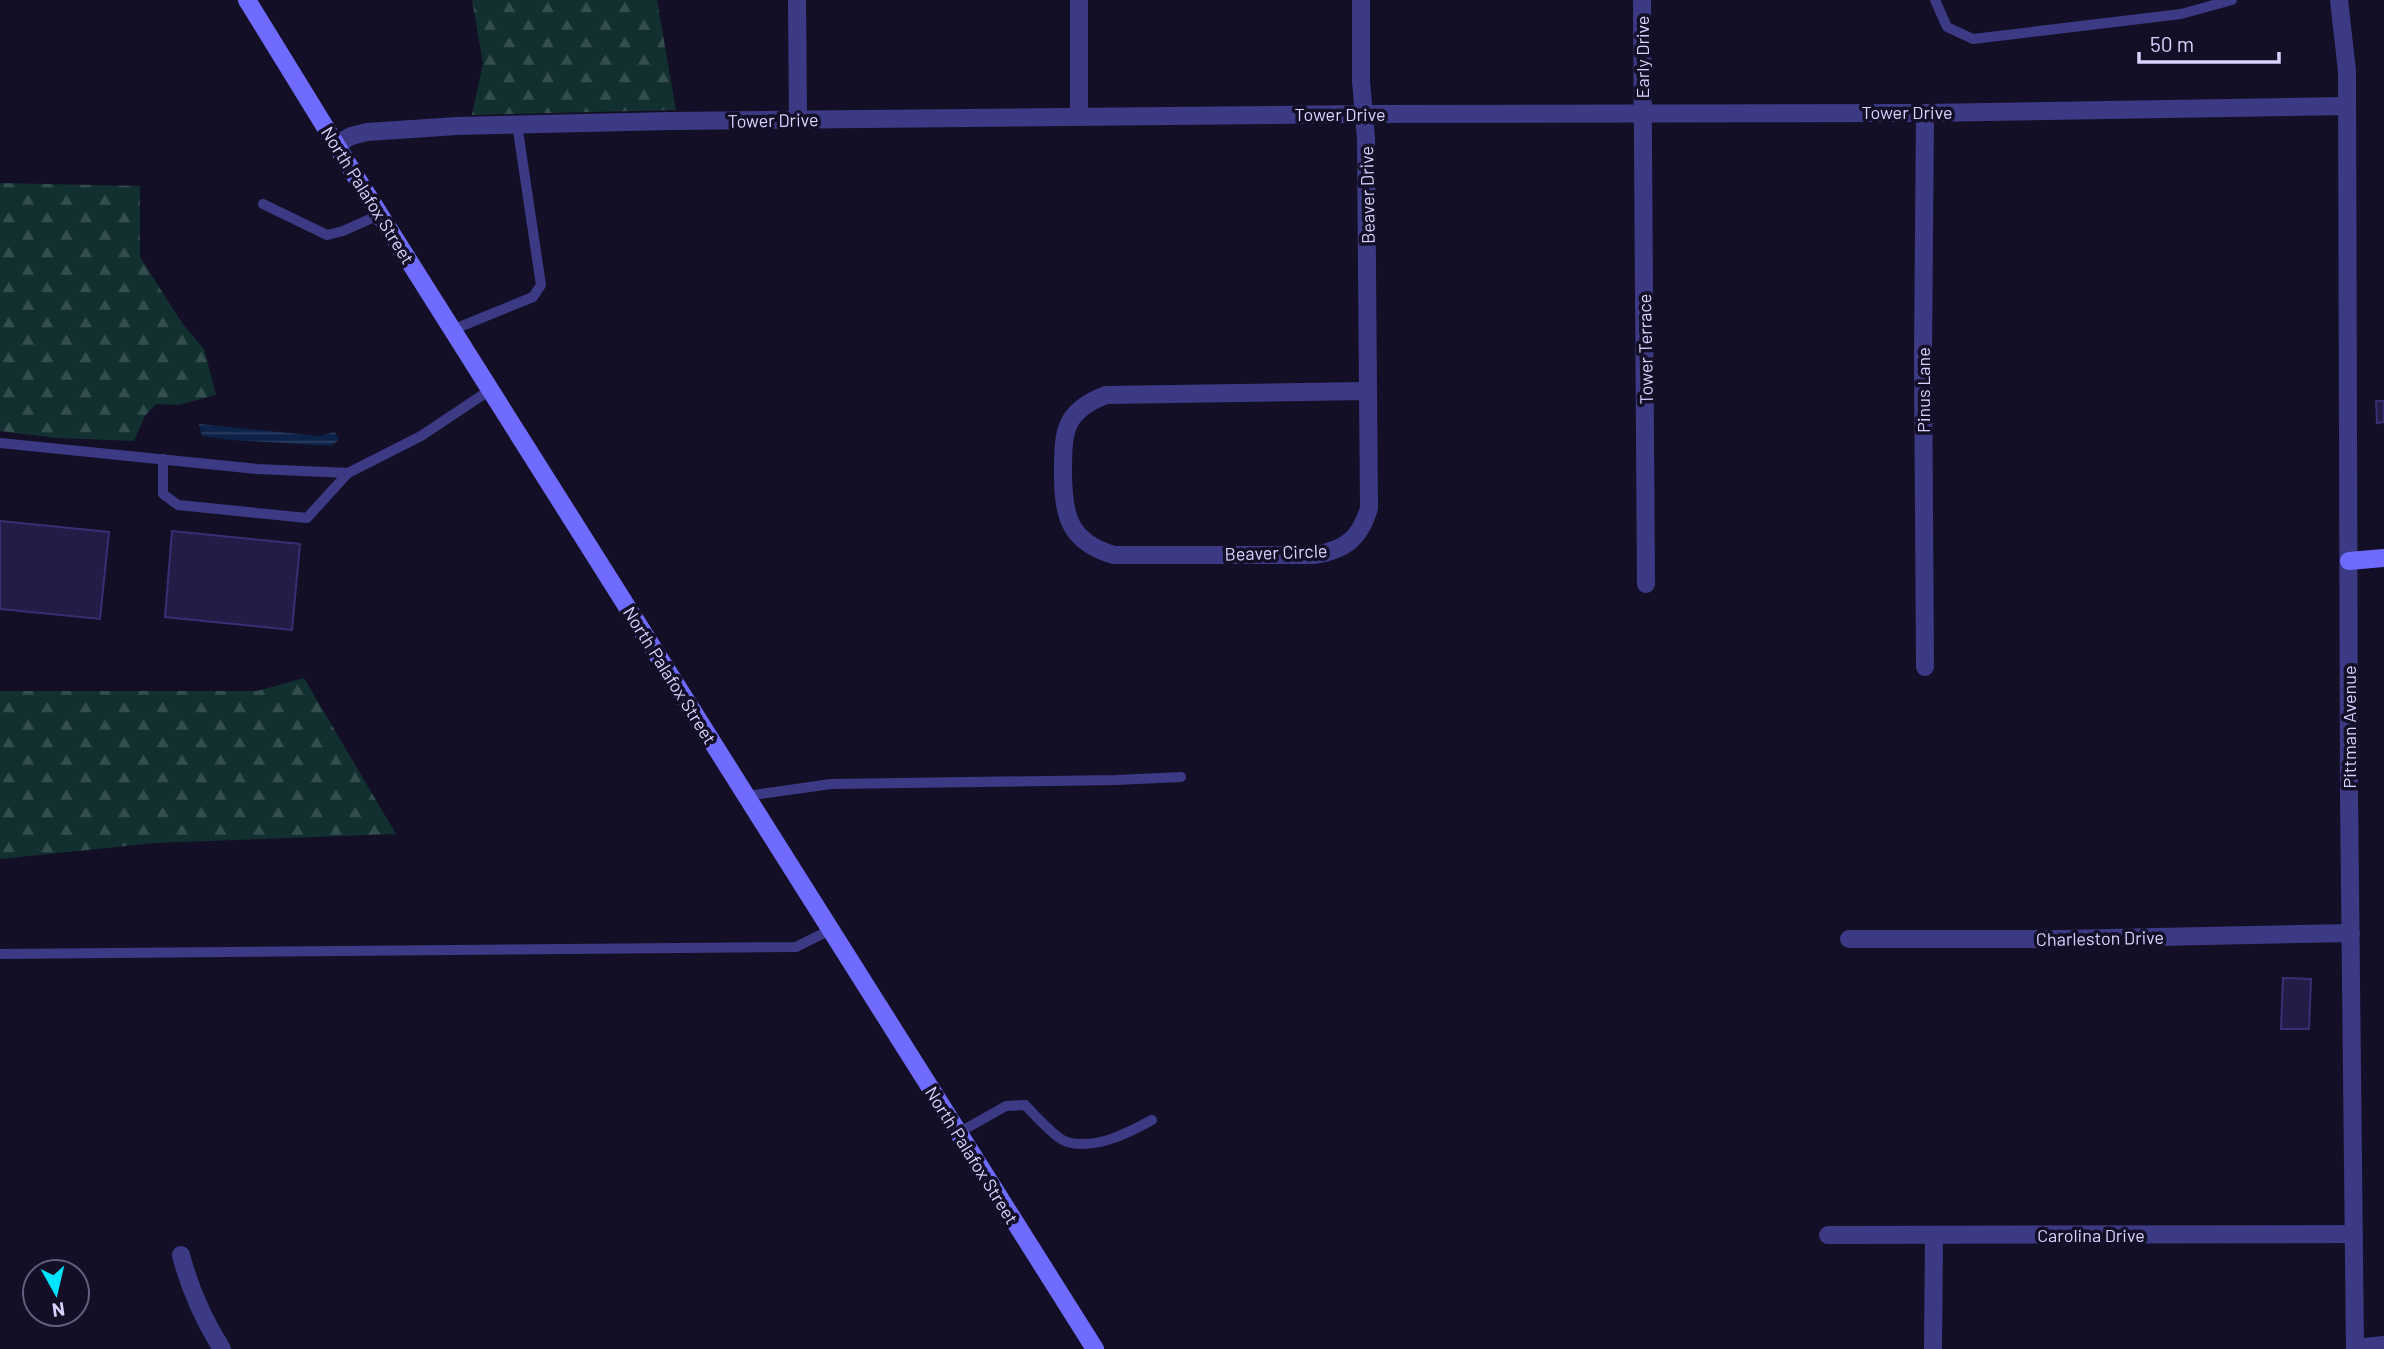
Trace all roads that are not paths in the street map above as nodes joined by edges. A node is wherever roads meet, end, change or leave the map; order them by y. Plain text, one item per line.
1 (247, 0) edge
2 (797, 0) edge
3 (1079, 0) edge
4 (1361, 0) edge
5 (1642, 0) edge
6 (1935, 0) edge
7 (2182, 0) edge
8 (2232, 0) edge
9 (2339, 0) edge
10 (2181, 14) junction
11 (2347, 106) junction
12 (1925, 113) junction
13 (1364, 114) junction
14 (1643, 114) junction
15 (1079, 116) junction
16 (798, 120) junction
17 (517, 124) junction
18 (336, 145) junction
19 (263, 204) dead end
20 (379, 215) junction
21 (452, 330) junction
22 (490, 390) junction
23 (1368, 391) junction
24 (0, 443) edge
25 (163, 459) junction
26 (348, 473) junction
27 (2384, 558) edge
28 (2349, 561) junction
29 (1646, 584) dead end
30 (1925, 667) dead end
31 (1181, 777) dead end
32 (746, 796) junction
33 (830, 930) junction
34 (2351, 933) junction
35 (1849, 940) dead end
36 (0, 954) edge
37 (1152, 1120) dead end
38 (958, 1133) junction
39 (2354, 1234) junction
40 (1828, 1235) dead end
41 (1934, 1236) junction
42 (181, 1255) dead end
43 (2384, 1345) edge
44 (222, 1349) edge
45 (1095, 1349) edge
46 (1933, 1349) edge
47 (2355, 1349) edge

1 - 18 main road, North Palafox Street
2 - 16 street
3 - 15 street
4 - 13 street, Beaver Drive
5 - 14 street, Early Drive
6 - 10 lane
7 - 10 lane
8 - 10 lane
9 - 11 street, Pittman Avenue
11 - 12 street, Tower Drive
11 - 28 street, Pittman Avenue
12 - 14 street, Tower Drive
12 - 30 street, Pinus Lane
13 - 14 street, Tower Drive
13 - 15 street, Tower Drive
13 - 23 street, Beaver Drive
14 - 29 street, Tower Terrace
15 - 16 street, Tower Drive
16 - 17 street, Tower Drive
17 - 18 street, Tower Drive
17 - 21 lane
18 - 20 main road, North Palafox Street
19 - 20 lane
20 - 21 main road, North Palafox Street
21 - 22 main road, North Palafox Street
22 - 26 lane
22 - 32 main road, North Palafox Street
23 - 23 street, Beaver Circle
24 - 25 lane
25 - 26 lane
25 - 26 lane
27 - 28 main road
28 - 34 street, Pittman Avenue
31 - 32 lane
32 - 33 main road, North Palafox Street
33 - 36 lane
33 - 38 main road, North Palafox Street
34 - 35 street, Charleston Drive
34 - 39 street, Pittman Avenue
37 - 38 lane
38 - 45 main road, North Palafox Street
39 - 41 street, Carolina Drive
39 - 47 street, Pittman Avenue
40 - 41 street, Carolina Drive
41 - 46 street
42 - 44 street
43 - 47 street

